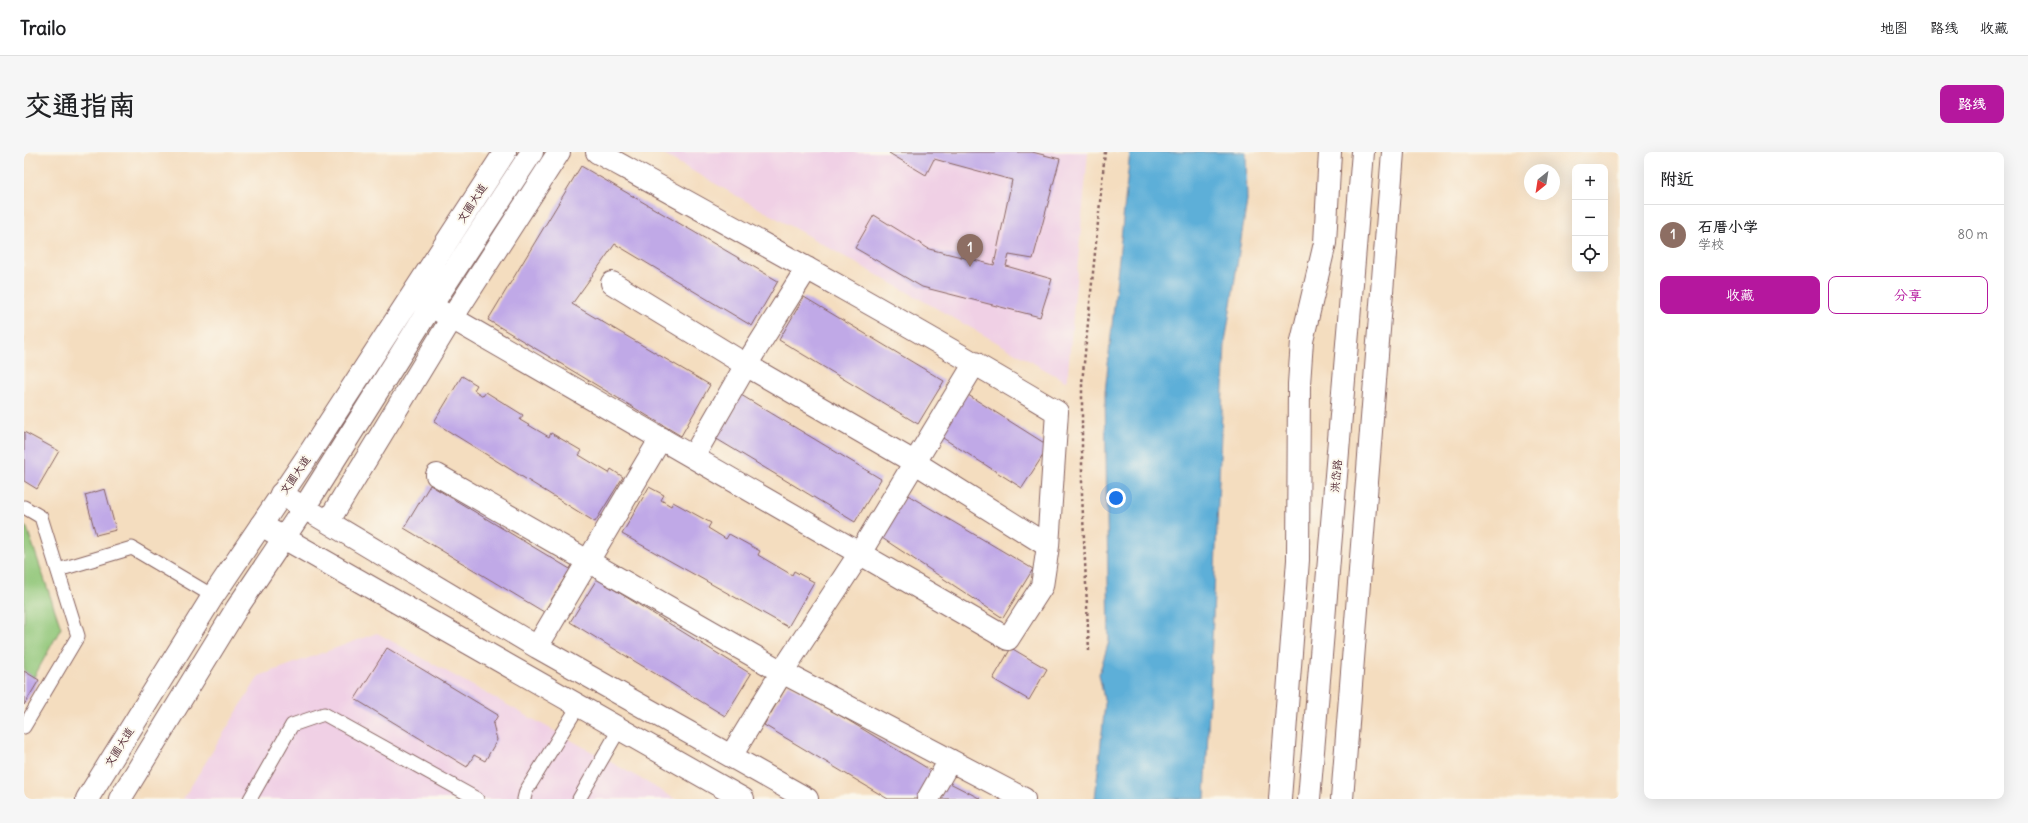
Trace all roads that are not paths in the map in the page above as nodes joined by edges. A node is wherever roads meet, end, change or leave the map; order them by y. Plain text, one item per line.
1 (505, 152) edge
2 (532, 152) edge
3 (559, 152) edge
4 (597, 152) edge
5 (1330, 152) edge
6 (1363, 152) edge
7 (1393, 152) edge
8 (807, 268) junction
9 (612, 283) dead end
10 (431, 306) junction
11 (452, 318) junction
12 (975, 363) junction
13 (746, 364) junction
14 (661, 438) junction
15 (693, 457) junction
16 (914, 462) junction
17 (437, 475) dead end
18 (281, 494) junction
19 (24, 507) edge
20 (304, 508) junction
21 (328, 522) junction
22 (261, 524) junction
23 (282, 538) junction
24 (1048, 546) junction
25 (860, 553) junction
26 (587, 561) junction
27 (58, 570) junction
28 (213, 596) junction
29 (537, 647) junction
30 (782, 672) junction
31 (579, 705) junction
32 (24, 727) edge
33 (620, 728) junction
34 (731, 756) junction
35 (950, 760) junction
36 (86, 799) edge
37 (120, 799) edge
38 (250, 799) edge
39 (477, 799) edge
40 (524, 799) edge
41 (579, 799) edge
42 (743, 799) edge
43 (807, 799) edge
44 (928, 799) edge
45 (1024, 799) edge
46 (1280, 799) edge
47 (1309, 799) edge
48 (1342, 799) edge

1 - 18 street, 文圃大道
2 - 10 street, 文圃大道
3 - 11 street
4 - 8 street
5 - 46 street
6 - 47 street, 洪岱路
7 - 48 street
8 - 12 street
8 - 13 street
9 - 13 street
10 - 11 street
10 - 20 street, 文圃大道
11 - 14 street
11 - 21 street
12 - 16 street
12 - 24 street
13 - 15 street
13 - 16 street
14 - 15 street
14 - 26 street
15 - 25 street
16 - 24 street
16 - 25 street
17 - 26 street
18 - 20 street
18 - 22 street, 文圃大道
19 - 27 lane
20 - 21 street
20 - 23 street, 文圃大道
21 - 29 street
22 - 23 street
22 - 28 street, 文圃大道
23 - 31 street
23 - 37 street, 文圃大道
24 - 25 street
25 - 30 street
26 - 29 street
26 - 30 street
27 - 28 lane
27 - 32 lane
28 - 36 street, 文圃大道
29 - 34 street
30 - 34 street
30 - 35 street
31 - 33 street
31 - 40 lane
33 - 41 lane
33 - 42 street
34 - 43 street
35 - 44 street
35 - 45 street
38 - 39 lane

